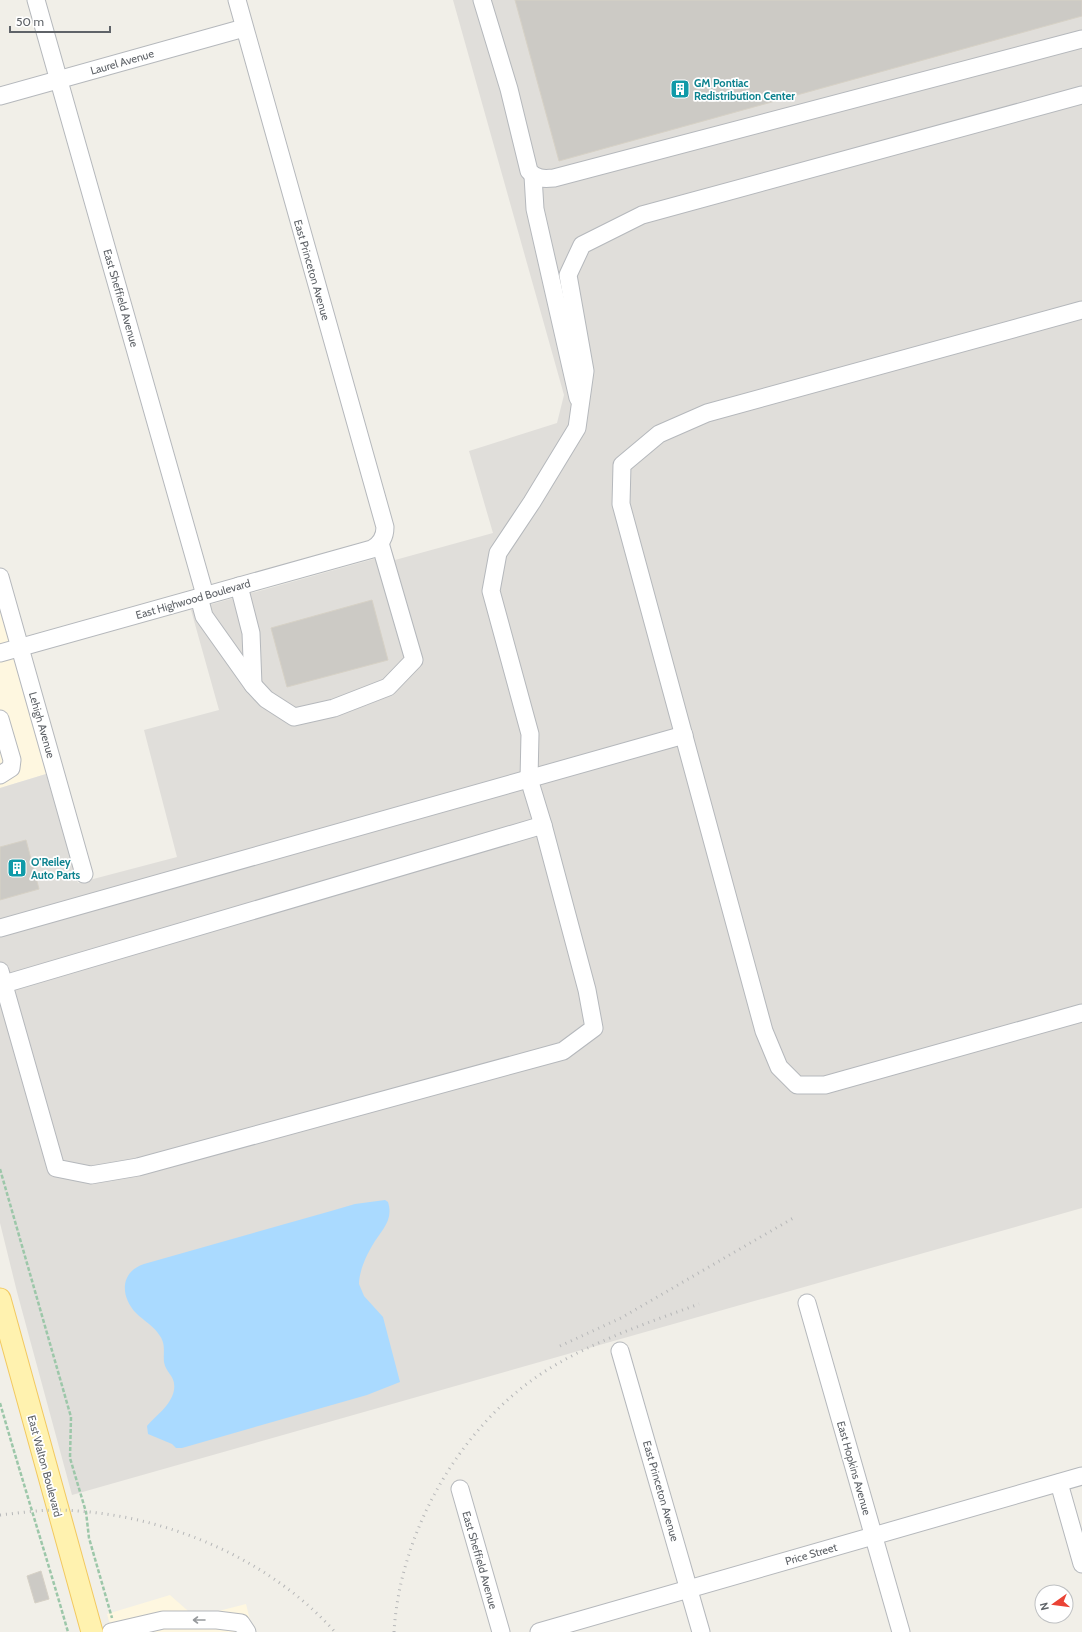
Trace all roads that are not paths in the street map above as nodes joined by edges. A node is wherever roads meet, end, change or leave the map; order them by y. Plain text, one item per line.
1 (36, 0) edge
2 (236, 0) edge
3 (482, 0) edge
4 (244, 28) junction
5 (1082, 39) edge
6 (59, 80) junction
7 (1082, 95) edge
8 (0, 96) edge
9 (533, 176) junction
10 (1082, 310) edge
11 (580, 408) junction
12 (381, 541) junction
13 (0, 577) edge
14 (239, 586) junction
15 (202, 596) junction
16 (20, 647) junction
17 (0, 653) edge
18 (253, 685) junction
19 (0, 719) edge
20 (684, 735) junction
21 (0, 775) edge
22 (529, 779) junction
23 (543, 825) junction
24 (84, 874) dead end
25 (0, 928) edge
26 (2, 977) edge
27 (1082, 1013) edge
28 (0, 1299) edge
29 (807, 1303) dead end
30 (620, 1351) dead end
31 (1082, 1476) edge
32 (1059, 1483) junction
33 (460, 1489) dead end
34 (874, 1536) junction
35 (1082, 1564) edge
36 (688, 1589) junction
37 (244, 1628) edge
38 (122, 1631) edge
39 (92, 1632) edge
40 (208, 1632) edge
41 (501, 1632) edge
42 (539, 1632) edge
43 (701, 1632) edge
44 (901, 1632) edge

1 - 6 street, East Sheffield Avenue
2 - 4 street, East Princeton Avenue
3 - 9 street
4 - 6 street, Laurel Avenue
4 - 12 street, East Princeton Avenue
5 - 9 street
6 - 8 street, Laurel Avenue
6 - 15 street, East Sheffield Avenue
7 - 11 street
9 - 11 street
10 - 20 street
11 - 22 street
12 - 14 street, East Highwood Boulevard
12 - 18 street, East Princeton Avenue
13 - 16 street, Lehigh Avenue
14 - 15 street, East Highwood Boulevard
14 - 18 street
15 - 16 street, East Highwood Boulevard
15 - 18 street, East Sheffield Avenue
16 - 17 street, East Highwood Boulevard
16 - 24 street, Lehigh Avenue
19 - 21 street
20 - 22 street
20 - 27 street
22 - 23 street
22 - 25 street
23 - 26 street
23 - 26 street
28 - 39 main road, East Walton Boulevard
29 - 34 street, East Hopkins Avenue
30 - 36 street, East Princeton Avenue
31 - 32 street, Price Street
32 - 34 street, Price Street
32 - 35 street
33 - 41 street, East Sheffield Avenue
34 - 36 street, Price Street
34 - 44 street, East Hopkins Avenue
36 - 42 street, Price Street
36 - 43 street, East Princeton Avenue
37 -> 38 street
37 - 40 street

